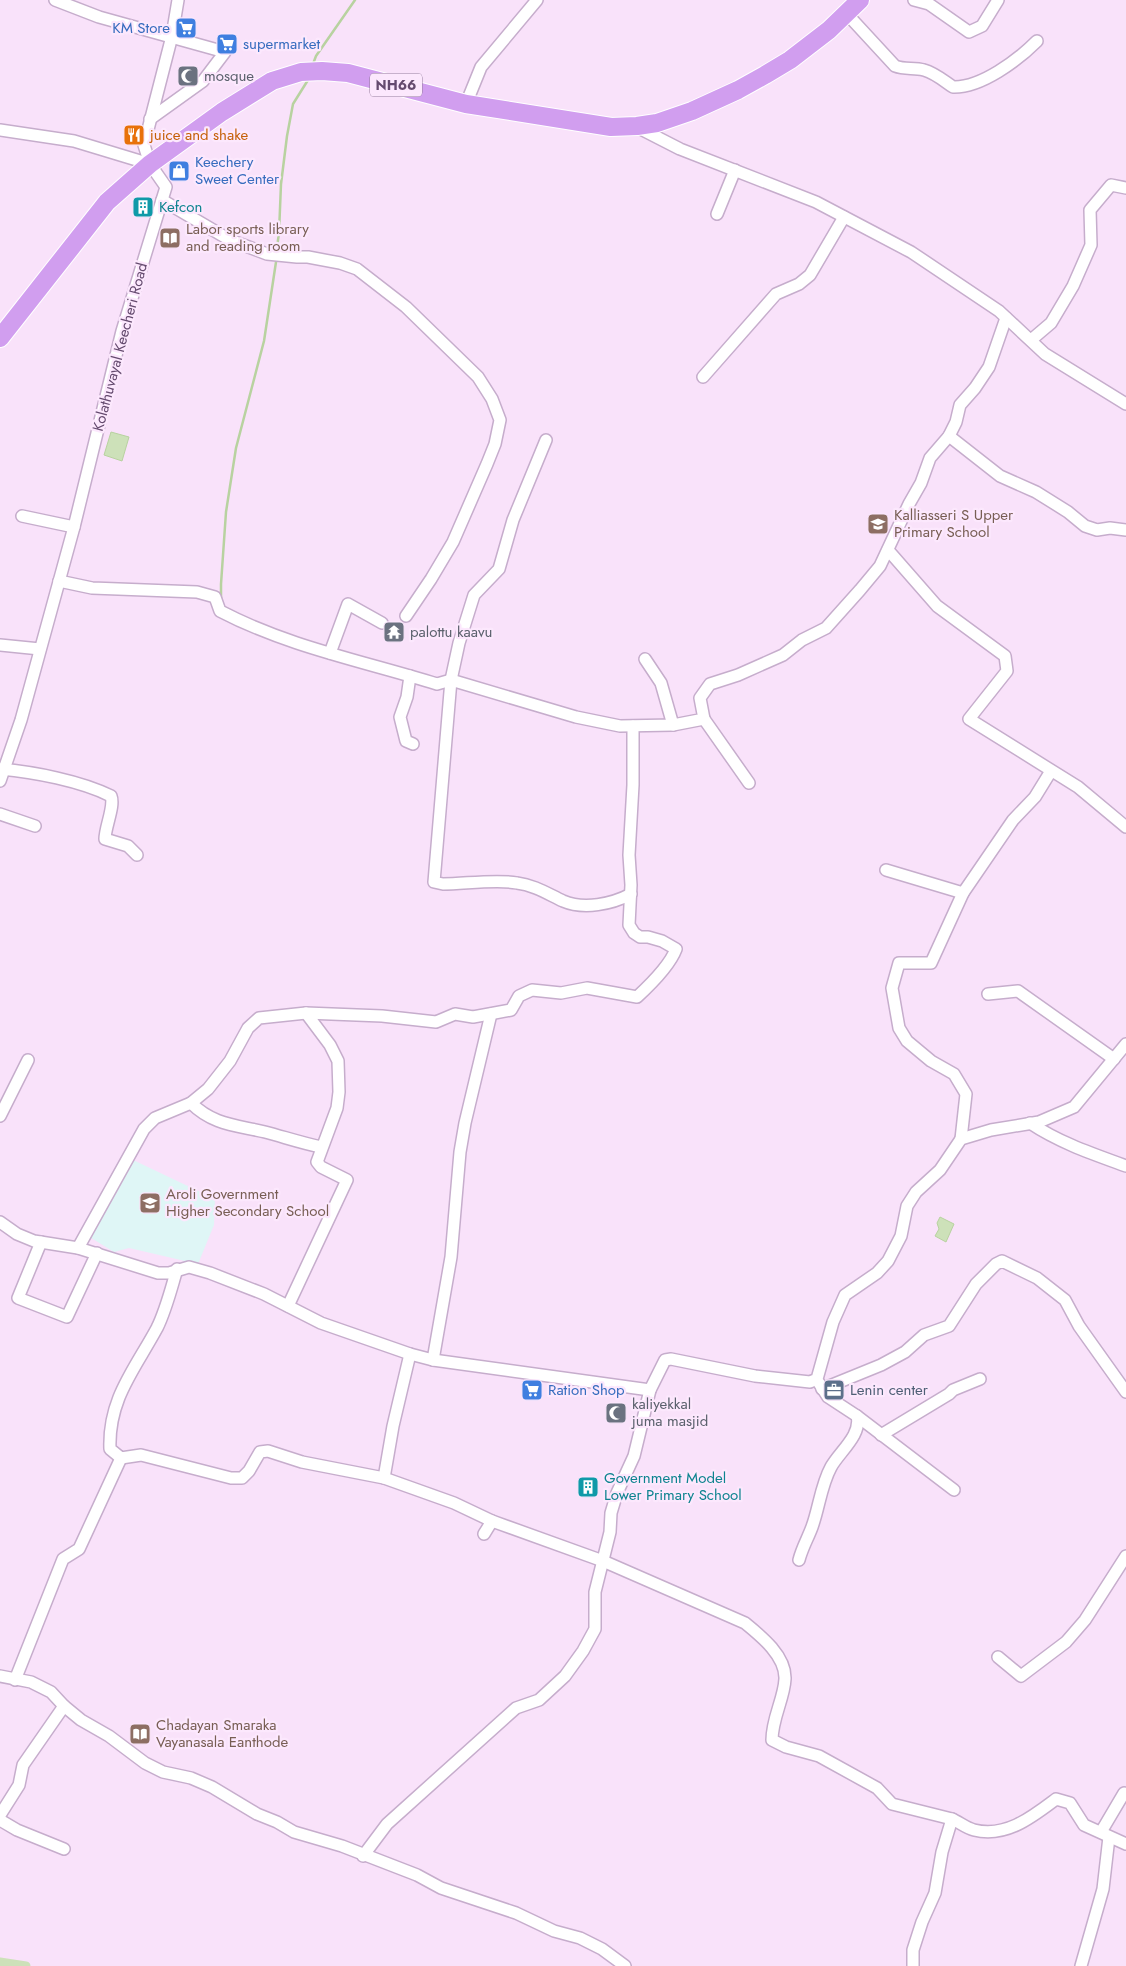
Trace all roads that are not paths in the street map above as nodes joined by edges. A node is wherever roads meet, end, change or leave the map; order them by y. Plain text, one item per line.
1 (55, 0) edge
2 (178, 0) edge
3 (537, 0) edge
4 (860, 0) edge
5 (914, 0) edge
6 (998, 0) edge
7 (846, 14) junction
8 (172, 36) junction
9 (1037, 41) dead end
10 (466, 104) junction
11 (150, 119) junction
12 (637, 126) junction
13 (0, 130) edge
14 (150, 164) junction
15 (735, 170) junction
16 (1126, 188) edge
17 (162, 200) junction
18 (717, 214) dead end
19 (844, 217) junction
20 (1006, 318) junction
21 (0, 338) edge
22 (1031, 340) junction
23 (704, 377) dead end
24 (1126, 404) edge
25 (949, 436) junction
26 (546, 440) dead end
27 (22, 516) dead end
28 (74, 527) junction
29 (1126, 530) edge
30 (888, 550) junction
31 (59, 581) junction
32 (406, 616) dead end
33 (382, 623) dead end
34 (0, 645) edge
35 (40, 649) junction
36 (330, 653) junction
37 (644, 659) dead end
38 (410, 676) junction
39 (451, 680) junction
40 (704, 719) junction
41 (673, 725) junction
42 (633, 726) junction
43 (413, 744) dead end
44 (2, 769) edge
45 (1051, 770) junction
46 (0, 781) edge
47 (749, 783) dead end
48 (0, 814) edge
49 (35, 826) dead end
50 (1126, 827) edge
51 (137, 855) dead end
52 (886, 870) dead end
53 (963, 893) junction
54 (631, 894) junction
55 (988, 994) dead end
56 (306, 1013) junction
57 (491, 1014) junction
58 (1126, 1044) edge
59 (1114, 1059) junction
60 (28, 1060) dead end
61 (191, 1103) junction
62 (0, 1116) edge
63 (1030, 1123) junction
64 (961, 1139) junction
65 (321, 1148) junction
66 (1126, 1166) edge
67 (0, 1222) edge
68 (41, 1242) junction
69 (78, 1248) junction
70 (97, 1253) junction
71 (177, 1269) junction
72 (288, 1306) junction
73 (410, 1354) junction
74 (433, 1360) junction
75 (980, 1379) dead end
76 (819, 1384) junction
77 (650, 1390) junction
78 (1126, 1392) edge
79 (857, 1416) junction
80 (881, 1435) junction
81 (121, 1458) junction
82 (384, 1478) junction
83 (954, 1490) dead end
84 (492, 1521) junction
85 (484, 1534) dead end
86 (1126, 1556) edge
87 (799, 1560) dead end
88 (603, 1561) junction
89 (998, 1657) dead end
90 (0, 1676) edge
91 (15, 1680) junction
92 (64, 1706) junction
93 (1124, 1793) dead end
94 (0, 1815) edge
95 (952, 1819) junction
96 (0, 1820) edge
97 (1105, 1835) junction
98 (1126, 1844) edge
99 (64, 1849) dead end
100 (363, 1856) junction
101 (625, 1966) edge
102 (913, 1966) edge
103 (1082, 1966) edge

1 - 8 street
2 - 8 street, Kolathuvayal Keecheri Road
3 - 10 street
4 - 7 highway, NH66
5 - 6 street
7 - 9 street
7 - 12 highway, NH66
8 - 11 street, Kolathuvayal Keecheri Road
8 - 11 street
10 - 12 highway, NH66
10 - 14 highway, NH66
11 - 14 street, Kolathuvayal Keecheri Road
12 - 15 street
13 - 14 street
14 - 17 street, Kolathuvayal Keecheri Road
14 - 21 highway, NH66
15 - 18 street
15 - 19 street
16 - 22 street
17 - 28 street, Kolathuvayal Keecheri Road
17 - 32 street
19 - 20 street
19 - 23 street
20 - 22 street
20 - 25 street
22 - 24 street
25 - 29 street
25 - 30 street
26 - 39 street
27 - 28 street
28 - 31 street, Kolathuvayal Keecheri Road
30 - 40 street
30 - 45 street
31 - 35 street, Kolathuvayal Keecheri Road
31 - 36 street
33 - 36 street
34 - 35 street
35 - 44 street, Kolathuvayal Keecheri Road
36 - 38 street
37 - 41 street
38 - 39 street
38 - 43 street
39 - 42 street
39 - 54 street
40 - 41 street
40 - 47 street
41 - 42 street
42 - 54 street
44 - 46 street, Kolathuvayal Keecheri Road
44 - 51 street
45 - 50 street
45 - 53 street
48 - 49 street
52 - 53 street
53 - 64 street
54 - 57 street
55 - 59 street
56 - 57 street
56 - 61 street
56 - 65 street
57 - 74 street
58 - 59 street
59 - 63 street
60 - 62 street
61 - 65 street
61 - 69 street
63 - 64 street
63 - 66 street
64 - 76 street
65 - 72 street
67 - 68 street
68 - 69 street
68 - 70 street
69 - 70 street
70 - 71 street
71 - 72 street
71 - 81 street
72 - 73 street
73 - 74 street
73 - 82 street
74 - 77 street
75 - 80 street
76 - 77 street
76 - 78 street
76 - 79 street
77 - 88 street
79 - 80 street
79 - 87 street
80 - 83 street
81 - 82 street
81 - 91 street
82 - 84 street
84 - 85 street
84 - 88 street
86 - 89 street
88 - 95 street
88 - 100 street
90 - 91 street
91 - 92 street
92 - 94 street
92 - 100 street
93 - 97 street
95 - 97 street
95 - 102 street
96 - 99 street
97 - 98 street
97 - 103 street
100 - 101 street

